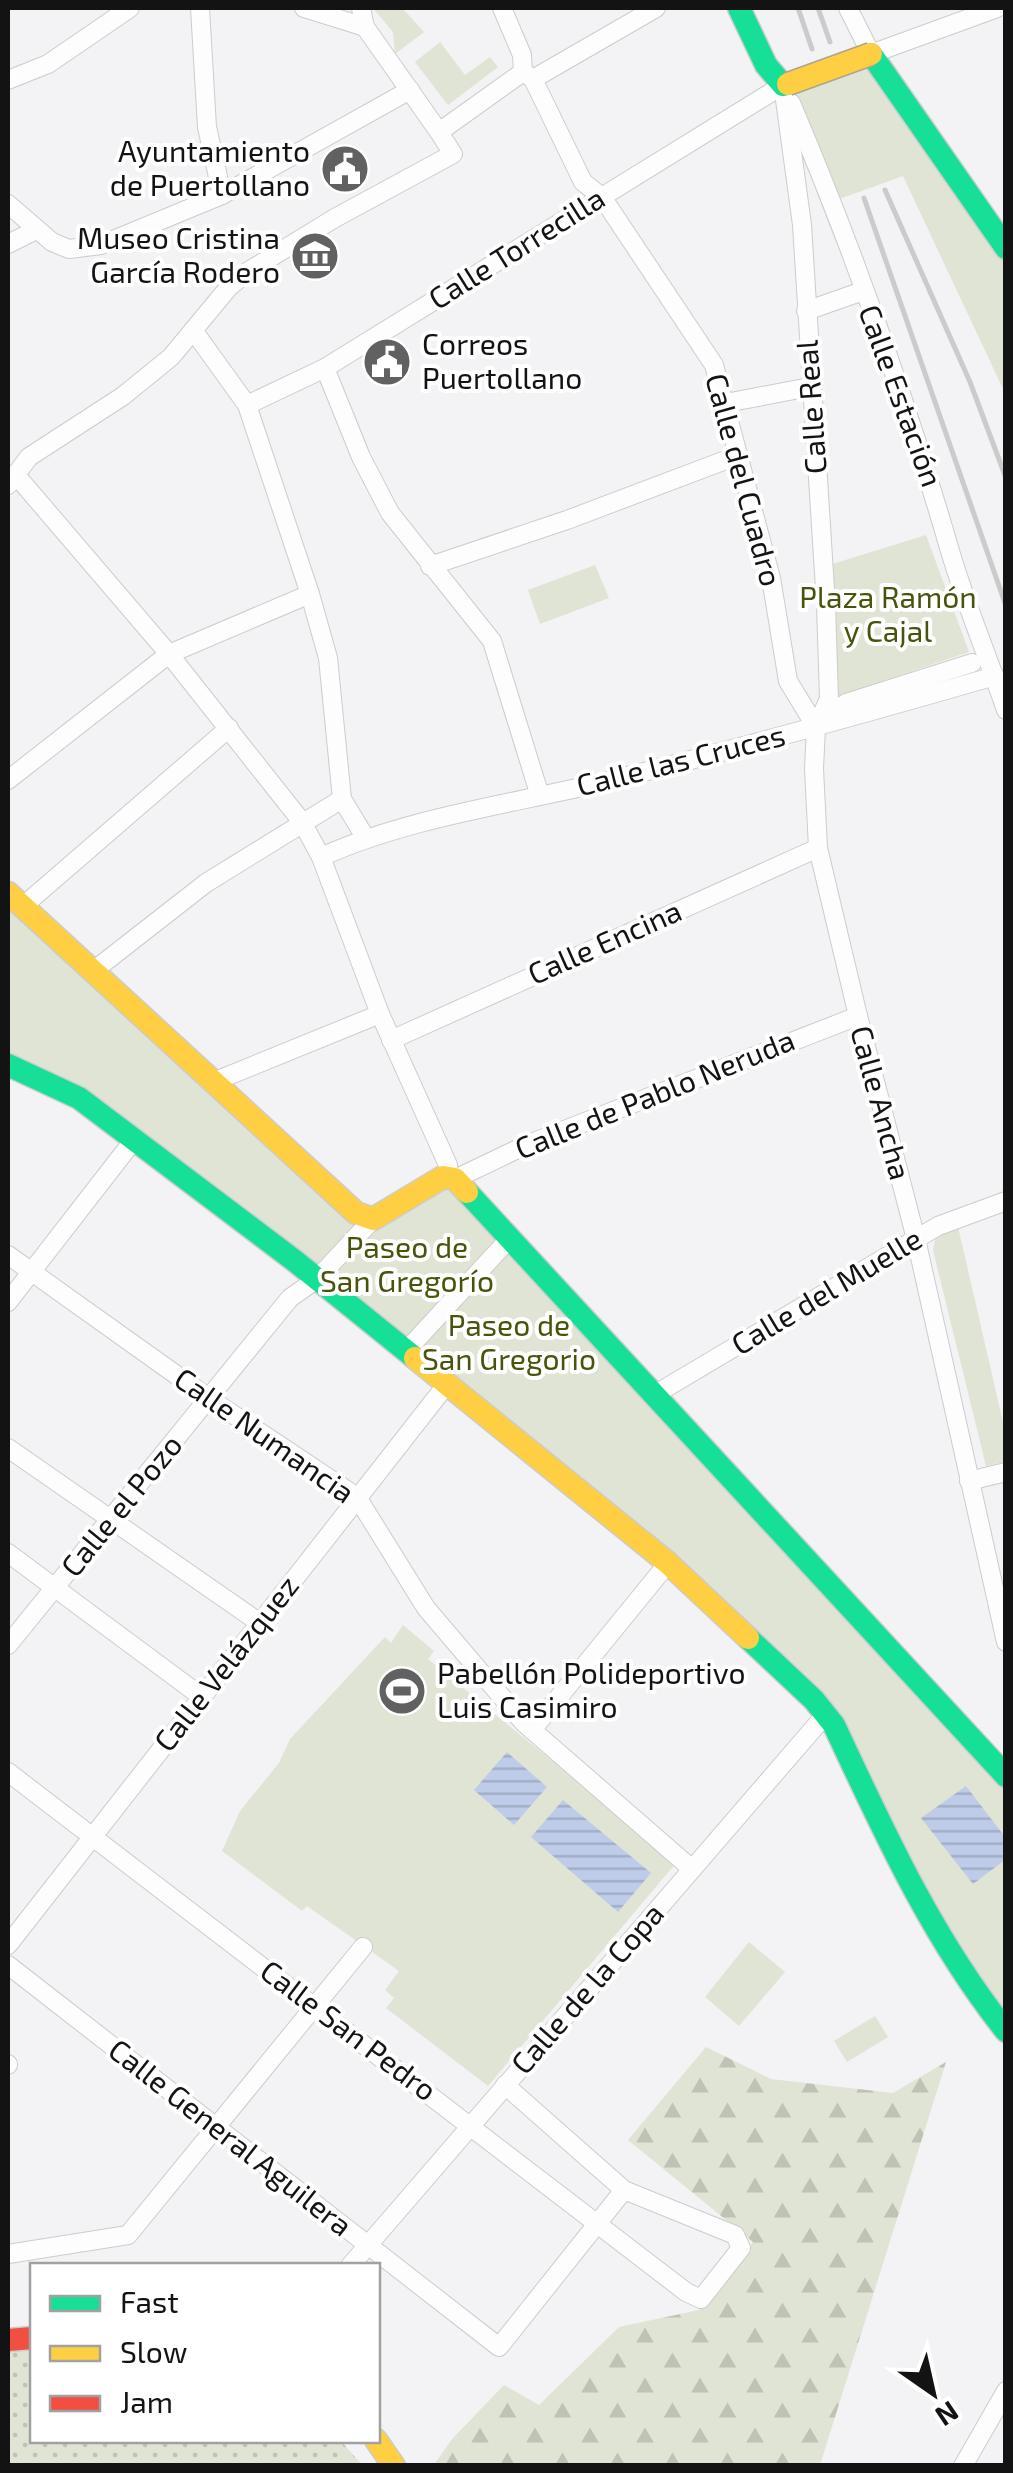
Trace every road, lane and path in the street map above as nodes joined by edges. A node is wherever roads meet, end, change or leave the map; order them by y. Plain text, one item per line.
1 (130, 8) edge
2 (200, 8) edge
3 (304, 8) edge
4 (361, 8) edge
5 (502, 8) edge
6 (656, 8) edge
7 (848, 8) edge
8 (996, 8) edge
9 (738, 9) edge
10 (365, 27) junction
11 (872, 54) junction
12 (528, 76) junction
13 (8, 80) edge
14 (786, 84) junction
15 (410, 90) junction
16 (440, 132) junction
17 (820, 172) junction
18 (795, 179) junction
19 (222, 195) junction
20 (602, 197) junction
21 (8, 204) edge
22 (36, 230) junction
23 (8, 244) edge
24 (1003, 246) edge
25 (863, 291) junction
26 (806, 310) junction
27 (193, 330) junction
28 (326, 368) junction
29 (810, 387) junction
30 (726, 402) junction
31 (247, 405) junction
32 (739, 455) junction
33 (10, 478) edge
34 (430, 566) junction
35 (310, 594) junction
36 (168, 654) junction
37 (972, 664) dead end
38 (994, 676) junction
39 (1006, 710) edge
40 (816, 727) junction
41 (229, 728) junction
42 (8, 780) edge
43 (540, 796) junction
44 (342, 799) junction
45 (302, 822) junction
46 (365, 837) junction
47 (818, 848) junction
48 (321, 856) junction
49 (15, 900) edge
50 (92, 972) junction
51 (380, 1014) junction
52 (858, 1016) junction
53 (392, 1040) junction
54 (8, 1065) edge
55 (213, 1082) junction
56 (133, 1141) junction
57 (452, 1177) junction
58 (1006, 1201) edge
59 (363, 1222) junction
60 (916, 1239) junction
61 (509, 1240) junction
62 (8, 1255) edge
63 (32, 1272) junction
64 (319, 1277) junction
65 (8, 1302) edge
66 (406, 1351) junction
67 (448, 1384) junction
68 (654, 1395) junction
69 (210, 1399) junction
70 (8, 1448) edge
71 (1006, 1472) edge
72 (969, 1481) junction
73 (357, 1497) junction
74 (111, 1518) junction
75 (8, 1554) edge
76 (668, 1563) junction
77 (54, 1588) junction
78 (260, 1623) junction
79 (1006, 1642) edge
80 (8, 1646) edge
81 (202, 1697) junction
82 (824, 1712) junction
83 (532, 1730) junction
84 (980, 1748) junction
85 (1006, 1749) edge
86 (8, 1772) edge
87 (1006, 1776) edge
88 (92, 1837) junction
89 (692, 1868) junction
90 (8, 1945) edge
91 (363, 1947) dead end
92 (8, 1966) edge
93 (316, 2006) junction
94 (1006, 2031) edge
95 (504, 2085) junction
96 (471, 2124) junction
97 (216, 2126) junction
98 (624, 2190) junction
99 (598, 2224) junction
100 (367, 2245) junction
101 (8, 2254) edge
102 (352, 2263) edge
103 (1006, 2391) edge
104 (378, 2443) edge
105 (394, 2466) edge
106 (963, 2466) edge

1 - 13 street
2 - 19 street
3 - 10 street
4 - 10 street
5 - 12 street, Calle del Cuadro
6 - 12 street
7 - 11 street
8 - 11 street
9 - 14 main road
10 - 15 street
11 - 14 main road, bridge
11 - 24 main road
12 - 16 street
12 - 20 street, Calle del Cuadro
14 - 17 street, Calle Estación
14 - 18 street, Calle Real
14 - 20 street, Calle Torrecilla
15 - 16 street
15 - 19 street
16 - 27 street
17 - 18 street
17 - 25 street, Calle Estación
18 - 26 street, Calle Real
19 - 22 street
20 - 28 street, Calle Torrecilla
20 - 30 street, Calle del Cuadro
21 - 22 street
22 - 23 street
25 - 26 street
25 - 38 street, Calle Estación
26 - 29 street, Calle Real
27 - 31 street
27 - 33 street
28 - 31 street, Calle Torrecilla
28 - 34 street
29 - 30 street
29 - 40 street, Calle Real
30 - 32 street, Calle del Cuadro
31 - 35 street
32 - 34 street
32 - 40 street, Calle del Cuadro
33 - 36 street
34 - 43 street
35 - 36 street
35 - 44 street
36 - 41 street
36 - 42 street
37 - 40 street
38 - 39 street, Calle Estación
38 - 40 street, Calle las Cruces
40 - 43 street, Calle las Cruces
40 - 47 street, Calle Ancha
41 - 45 street
41 - 49 street
43 - 46 street, Calle las Cruces
44 - 45 street
44 - 46 street
45 - 48 street
45 - 50 street
46 - 48 street, Calle las Cruces
47 - 52 street, Calle Ancha
47 - 53 street, Calle Encina
48 - 51 street
49 - 50 main road
50 - 55 main road
51 - 53 street
51 - 55 street
52 - 57 street, Calle de Pablo Neruda
52 - 60 street, Calle Ancha
53 - 57 street
54 - 56 main road
55 - 59 main road
56 - 63 street
56 - 64 main road
57 - 59 main road
57 - 61 main road
58 - 60 street, Calle del Muelle
59 - 64 street
60 - 68 street, Calle del Muelle
60 - 72 street, Calle Ancha
61 - 66 street
61 - 68 main road
62 - 63 street, Calle Numancia
63 - 65 street
63 - 69 street, Calle Numancia
64 - 66 main road
64 - 69 street, Calle el Pozo
66 - 67 main road
67 - 73 street, Calle Velázquez
67 - 76 main road
68 - 84 main road
69 - 73 street, Calle Numancia
69 - 74 street, Calle el Pozo
70 - 74 street
71 - 72 street
72 - 79 street, Calle Ancha
73 - 78 street, Calle Velázquez
73 - 83 street, Calle Numancia
74 - 77 street, Calle el Pozo
74 - 78 street
75 - 77 street
76 - 82 main road
76 - 83 street
77 - 80 street, Calle el Pozo
77 - 81 street
78 - 81 street, Calle Velázquez
81 - 88 street, Calle Velázquez
82 - 89 street, Calle de la Copa
82 - 94 main road
83 - 89 street, Calle Numancia
84 - 85 street
84 - 87 main road
86 - 88 street, Calle San Pedro
88 - 90 street, Calle Velázquez
88 - 93 street, Calle San Pedro
89 - 95 street, Calle de la Copa
91 - 93 street
92 - 97 street, Calle General Aguilera
93 - 96 street, Calle San Pedro
93 - 97 street
95 - 96 street, Calle de la Copa
95 - 98 street
96 - 99 street, Calle San Pedro
96 - 100 street, Calle de la Copa
97 - 100 street, Calle General Aguilera
97 - 101 street
98 - 99 street
98 - 99 street, Calle San Pedro
99 - 100 street, Calle General Aguilera
100 - 102 street, Calle de la Copa
103 - 106 street
104 - 105 main road

